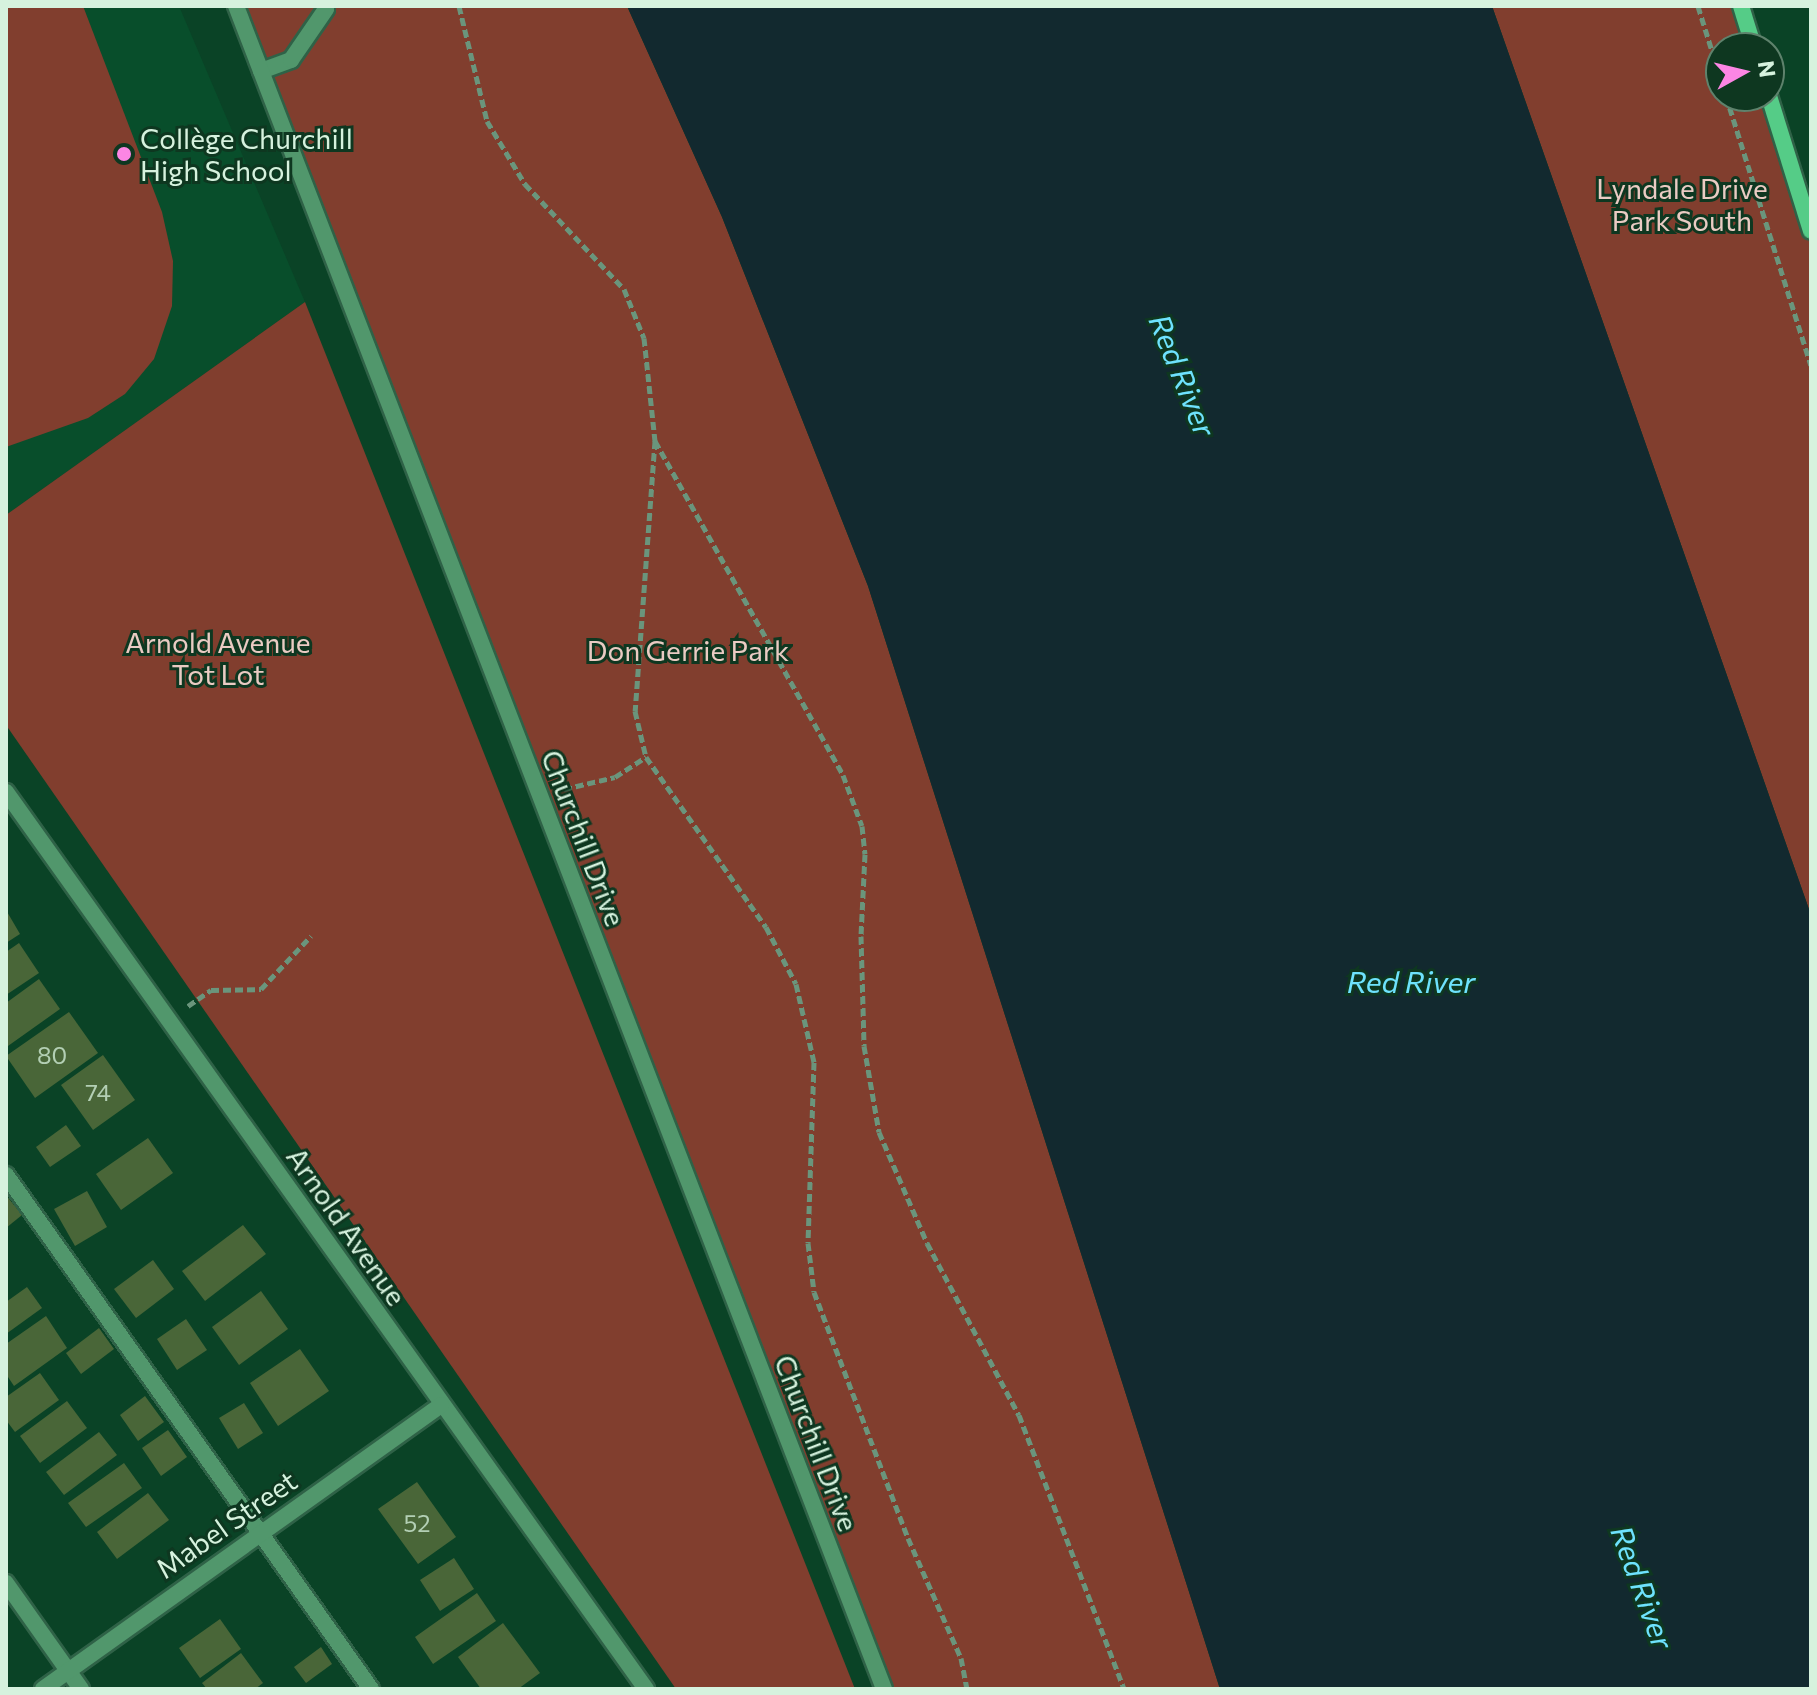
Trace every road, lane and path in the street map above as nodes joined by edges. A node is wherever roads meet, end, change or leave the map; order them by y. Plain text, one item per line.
1 (236, 6) edge
2 (459, 6) edge
3 (1698, 6) edge
4 (1741, 6) edge
5 (326, 9) dead end
6 (1706, 32) edge
7 (1749, 32) edge
8 (261, 71) junction
9 (1731, 112) edge
10 (1774, 112) edge
11 (1811, 231) edge
12 (1811, 365) edge
13 (655, 441) junction
14 (646, 757) junction
15 (6, 792) edge
16 (540, 797) junction
17 (311, 936) dead end
18 (170, 1021) junction
19 (6, 1175) edge
20 (441, 1405) junction
21 (259, 1532) junction
22 (6, 1583) edge
23 (67, 1670) junction
24 (43, 1689) edge
25 (81, 1689) edge
26 (371, 1689) edge
27 (646, 1689) edge
28 (884, 1689) edge
29 (967, 1689) edge
30 (1124, 1689) edge

1 - 8 street, Churchill Drive
2 - 13 path
3 - 6 path
4 - 7 street
5 - 8 street
8 - 16 street, Churchill Drive
9 - 12 path
10 - 11 street
13 - 14 path
13 - 30 path
14 - 16 path
14 - 29 path
15 - 18 street, Arnold Avenue
16 - 28 street, Churchill Drive
17 - 18 path
18 - 20 street, Arnold Avenue
19 - 21 street
20 - 21 street, Mabel Street
20 - 27 street, Arnold Avenue
21 - 23 street, Mabel Street
21 - 26 street
22 - 23 street
23 - 24 street, Mabel Street
23 - 25 street

